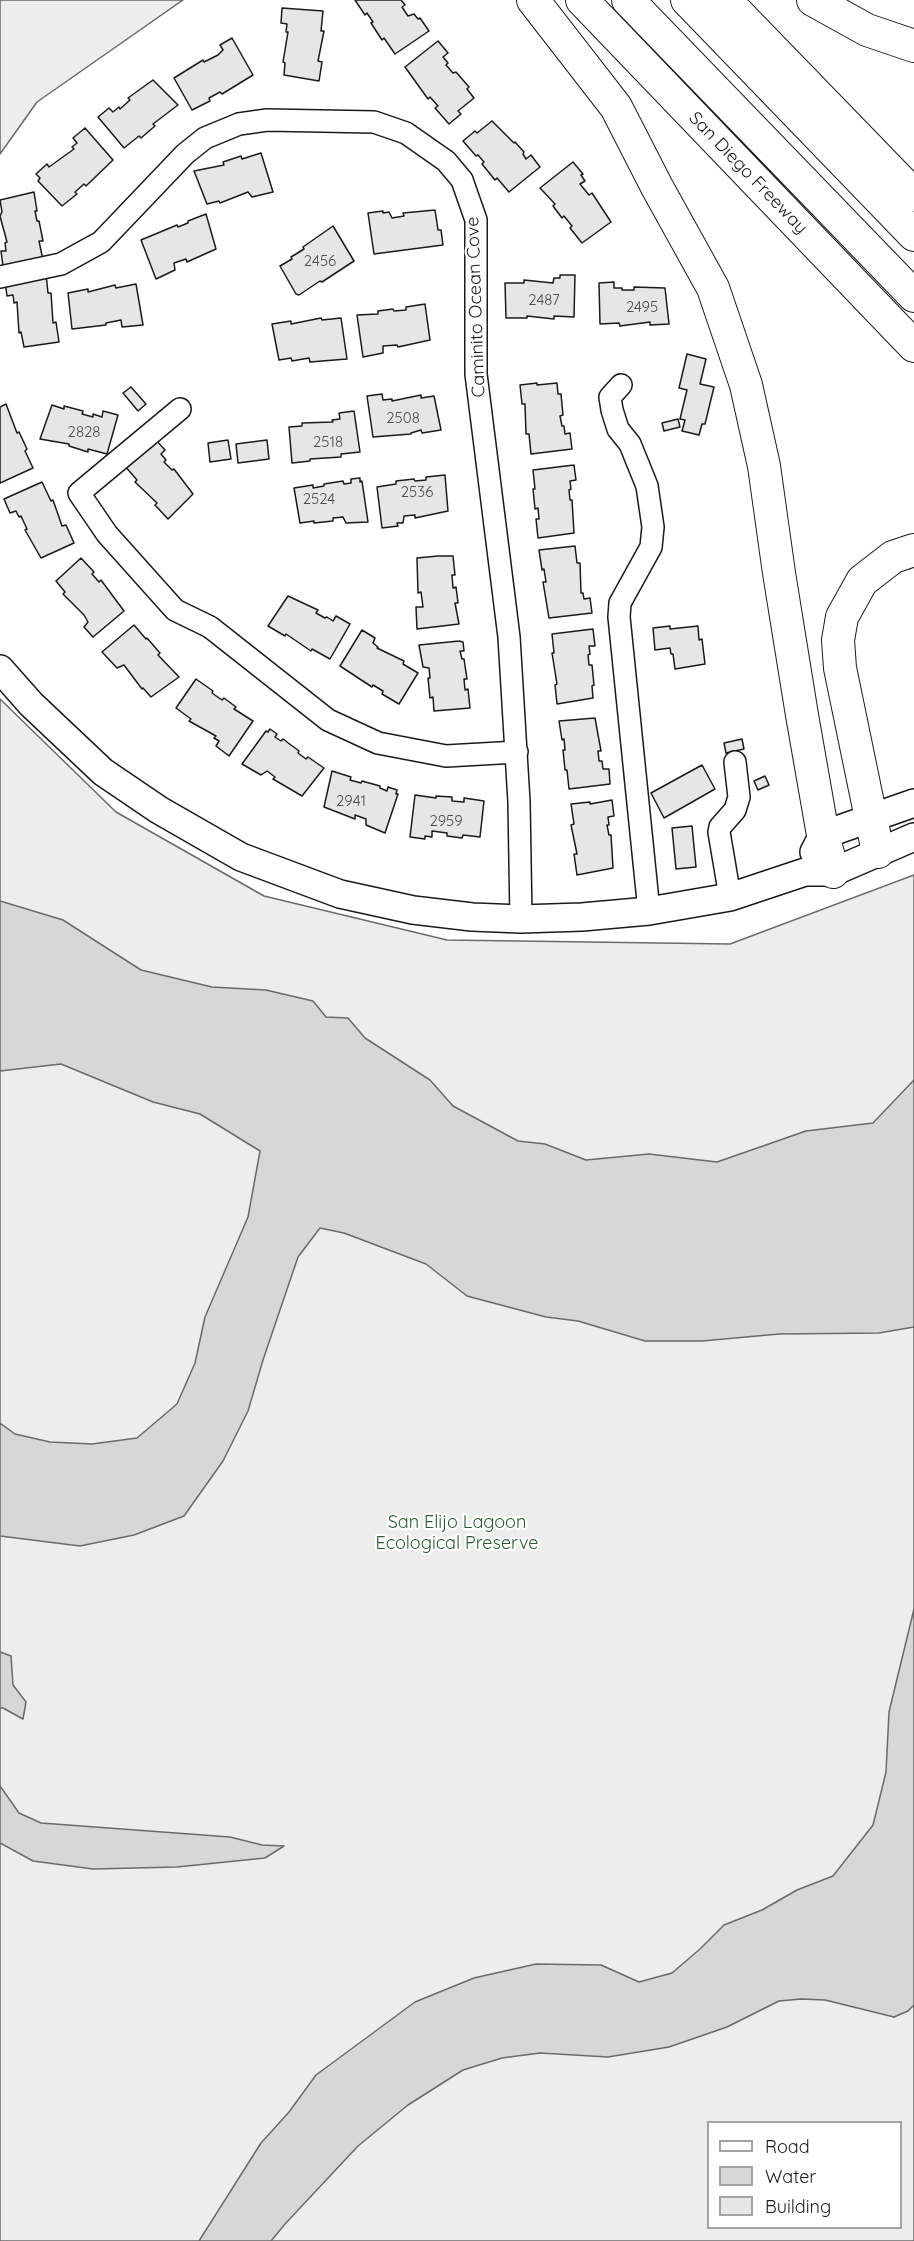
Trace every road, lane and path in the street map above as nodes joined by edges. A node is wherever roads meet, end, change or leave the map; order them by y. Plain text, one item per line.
1 (533, 0) edge
2 (582, 0) edge
3 (628, 0) edge
4 (687, 0) edge
5 (725, 0) edge
6 (813, 0) edge
7 (914, 46) edge
8 (914, 195) edge
9 (914, 235) edge
10 (0, 277) edge
11 (914, 296) edge
12 (914, 346) edge
13 (621, 385) dead end
14 (180, 409) dead end
15 (914, 550) edge
16 (0, 669) edge
17 (517, 752) junction
18 (735, 762) dead end
19 (914, 803) edge
20 (870, 817) junction
21 (823, 835) junction
22 (914, 837) edge
23 (878, 852) junction
24 (819, 872) junction
25 (730, 897) junction
26 (649, 911) junction
27 (521, 919) junction

1 - 21 highway
2 - 12 highway, San Diego Freeway
3 - 11 highway
4 - 9 highway
5 - 8 highway
6 - 7 highway
10 - 17 street, Caminito Ocean Cove
13 - 26 street
14 - 17 street
15 - 20 highway
16 - 27 main road
17 - 27 street, Caminito Ocean Cove
18 - 25 street
19 - 20 main road
20 - 21 main road
20 - 23 highway
21 - 24 highway
22 - 23 main road
23 - 24 main road
24 - 25 main road
25 - 26 main road
26 - 27 main road

